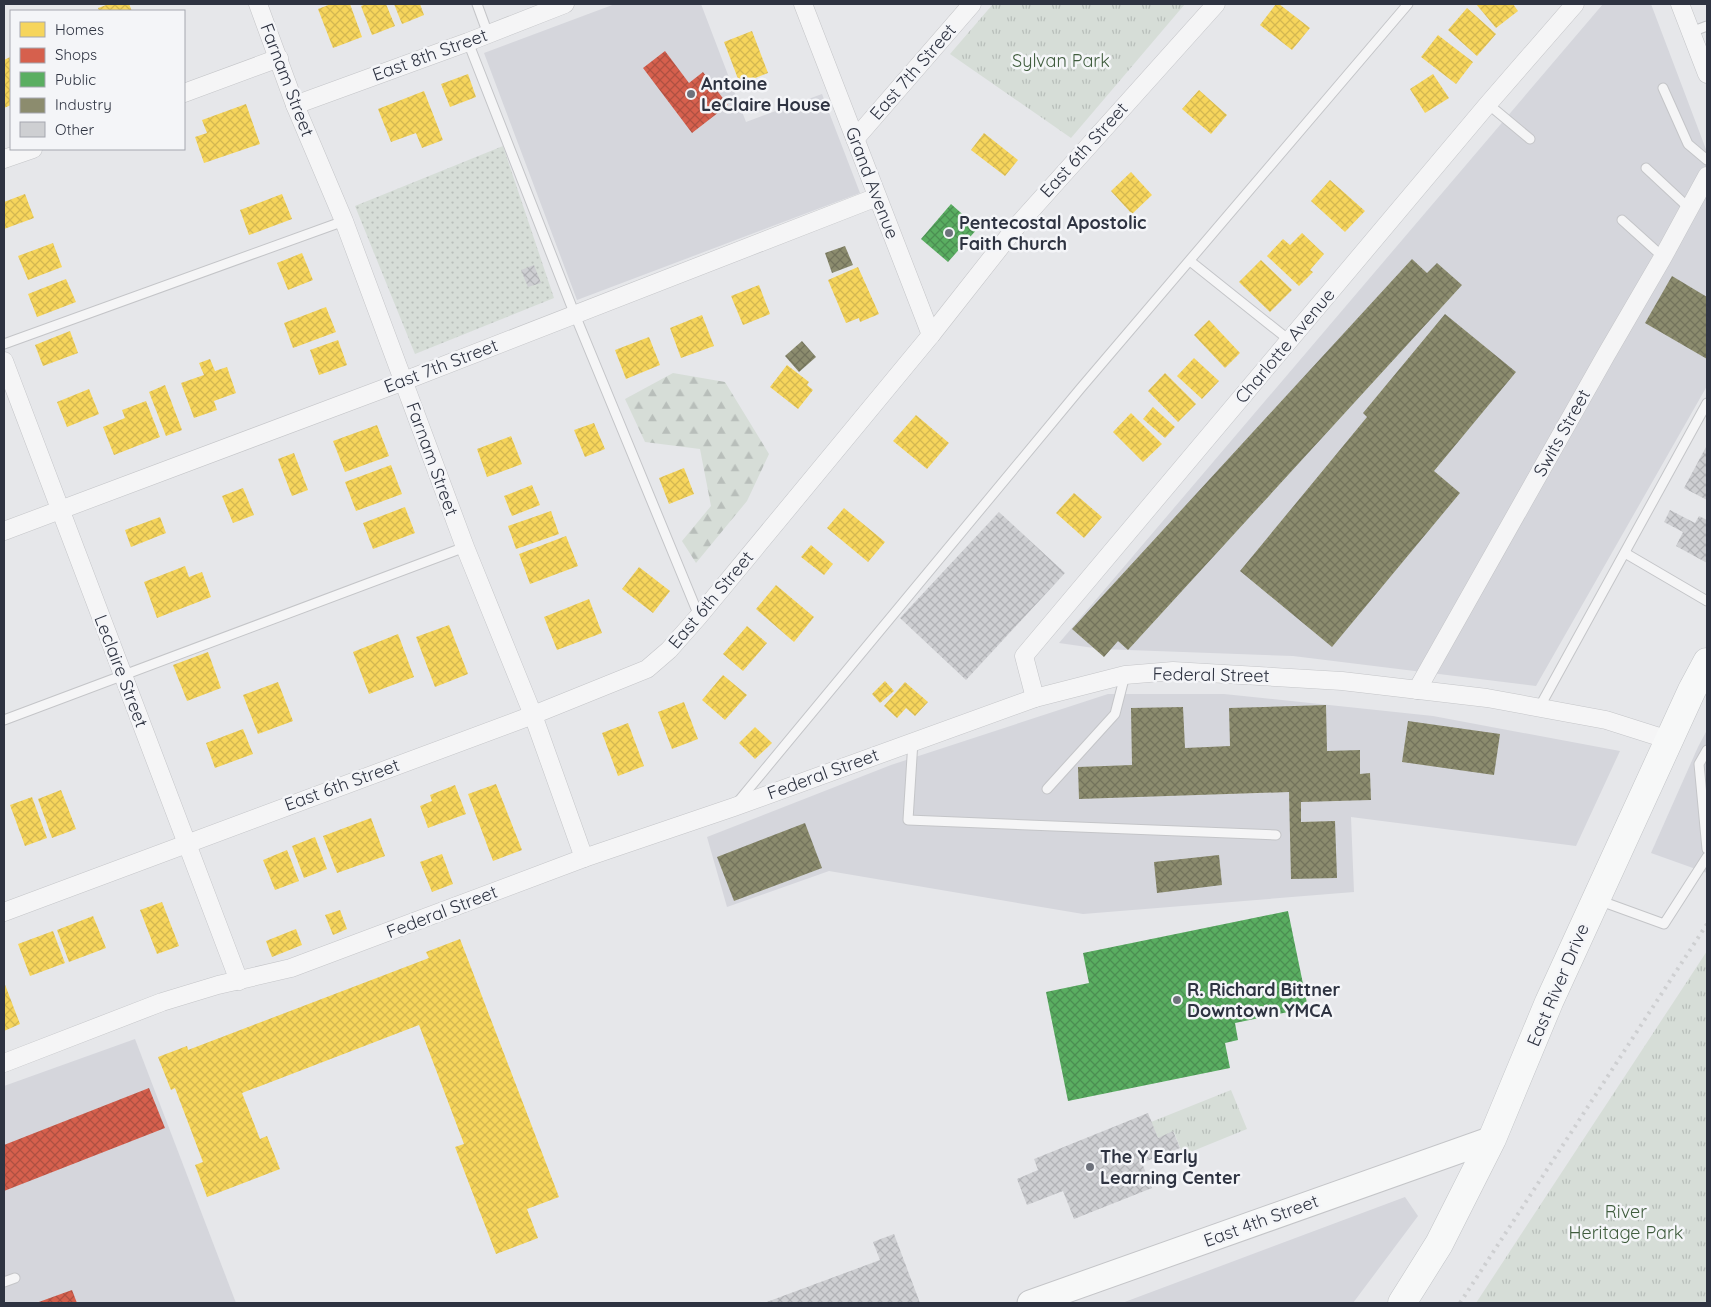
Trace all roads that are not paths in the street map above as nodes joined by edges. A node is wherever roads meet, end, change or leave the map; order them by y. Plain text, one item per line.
1 (258, 4) edge
2 (476, 4) edge
3 (565, 4) edge
4 (803, 4) edge
5 (972, 4) edge
6 (1216, 4) edge
7 (1408, 4) edge
8 (1575, 4) edge
9 (1680, 4) edge
10 (1699, 29) edge
11 (488, 34) junction
12 (468, 42) junction
13 (279, 58) junction
14 (1707, 74) edge
15 (1663, 88) dead end
16 (185, 93) edge
17 (1488, 104) junction
18 (295, 105) junction
19 (855, 139) junction
20 (1530, 139) dead end
21 (30, 150) edge
22 (4, 159) edge
23 (1707, 160) edge
24 (1646, 168) dead end
25 (1707, 176) edge
26 (877, 197) junction
27 (1690, 209) junction
28 (1622, 220) dead end
29 (344, 221) junction
30 (1663, 257) junction
31 (1190, 261) junction
32 (575, 315) junction
33 (931, 335) junction
34 (1289, 340) junction
35 (4, 344) edge
36 (4, 361) edge
37 (404, 381) junction
38 (1707, 403) edge
39 (60, 510) junction
40 (4, 531) edge
41 (465, 547) junction
42 (1625, 553) junction
43 (1707, 601) edge
44 (699, 616) junction
45 (1707, 662) edge
46 (1125, 675) junction
47 (123, 676) junction
48 (1417, 690) junction
49 (1035, 698) junction
50 (1540, 708) junction
51 (533, 715) junction
52 (4, 720) edge
53 (1669, 740) junction
54 (913, 741) junction
55 (1707, 750) edge
56 (1048, 789) dead end
57 (734, 807) junction
58 (1276, 835) dead end
59 (186, 843) junction
60 (1707, 849) edge
61 (584, 858) junction
62 (1707, 858) edge
63 (1596, 899) junction
64 (4, 912) edge
65 (238, 981) junction
66 (4, 1063) edge
67 (1492, 1139) junction
68 (15, 1278) dead end
69 (4, 1282) edge
70 (1405, 1301) edge
71 (1030, 1303) edge

1 - 13 street, Farnam Street
2 - 11 lane
3 - 11 street, East 8th Street
4 - 19 street, Grand Avenue
5 - 19 street, East 7th Street
6 - 33 street, East 6th Street
7 - 31 lane
8 - 17 street, Charlotte Avenue
9 - 10 street
10 - 14 street
11 - 12 street, East 8th Street
12 - 18 street, East 8th Street
12 - 32 lane
13 - 16 street
13 - 18 street, Farnam Street
15 - 23 lane
17 - 20 lane
17 - 34 street, Charlotte Avenue
18 - 29 street, Farnam Street
19 - 26 street, Grand Avenue
21 - 22 street
24 - 27 lane
25 - 27 street, Swits Street
26 - 32 street, East 7th Street
26 - 33 street, Grand Avenue
27 - 30 street, Swits Street
28 - 30 lane
29 - 35 lane
29 - 37 street, Farnam Street
30 - 48 street, Swits Street
31 - 34 lane
31 - 57 lane
32 - 37 street, East 7th Street
32 - 44 lane
33 - 44 street, East 6th Street
34 - 49 street, Charlotte Avenue
36 - 39 street, Leclaire Street
37 - 39 street, East 7th Street
37 - 41 street, Farnam Street
38 - 42 lane
39 - 40 street, East 7th Street
39 - 47 street, Leclaire Street
41 - 47 lane
41 - 51 street, Farnam Street
42 - 43 lane
42 - 50 lane
44 - 51 street, East 6th Street
45 - 53 main road, East River Drive
46 - 48 street, Federal Street
46 - 49 street, Federal Street
46 - 56 lane
47 - 52 lane
47 - 59 street, Leclaire Street
48 - 50 street, Federal Street
49 - 54 street, Federal Street
50 - 53 street, Federal Street
51 - 59 street, East 6th Street
51 - 61 street, Farnam Street
53 - 63 main road, East River Drive
54 - 57 street, Federal Street
54 - 58 lane
55 - 60 lane
57 - 61 street, Federal Street
59 - 64 street, East 6th Street
59 - 65 street, Leclaire Street
61 - 65 street, Federal Street
62 - 63 lane
63 - 67 main road, East River Drive
65 - 66 street, Federal Street
67 - 70 main road, East River Drive
67 - 71 main road, East 4th Street
68 - 69 lane

